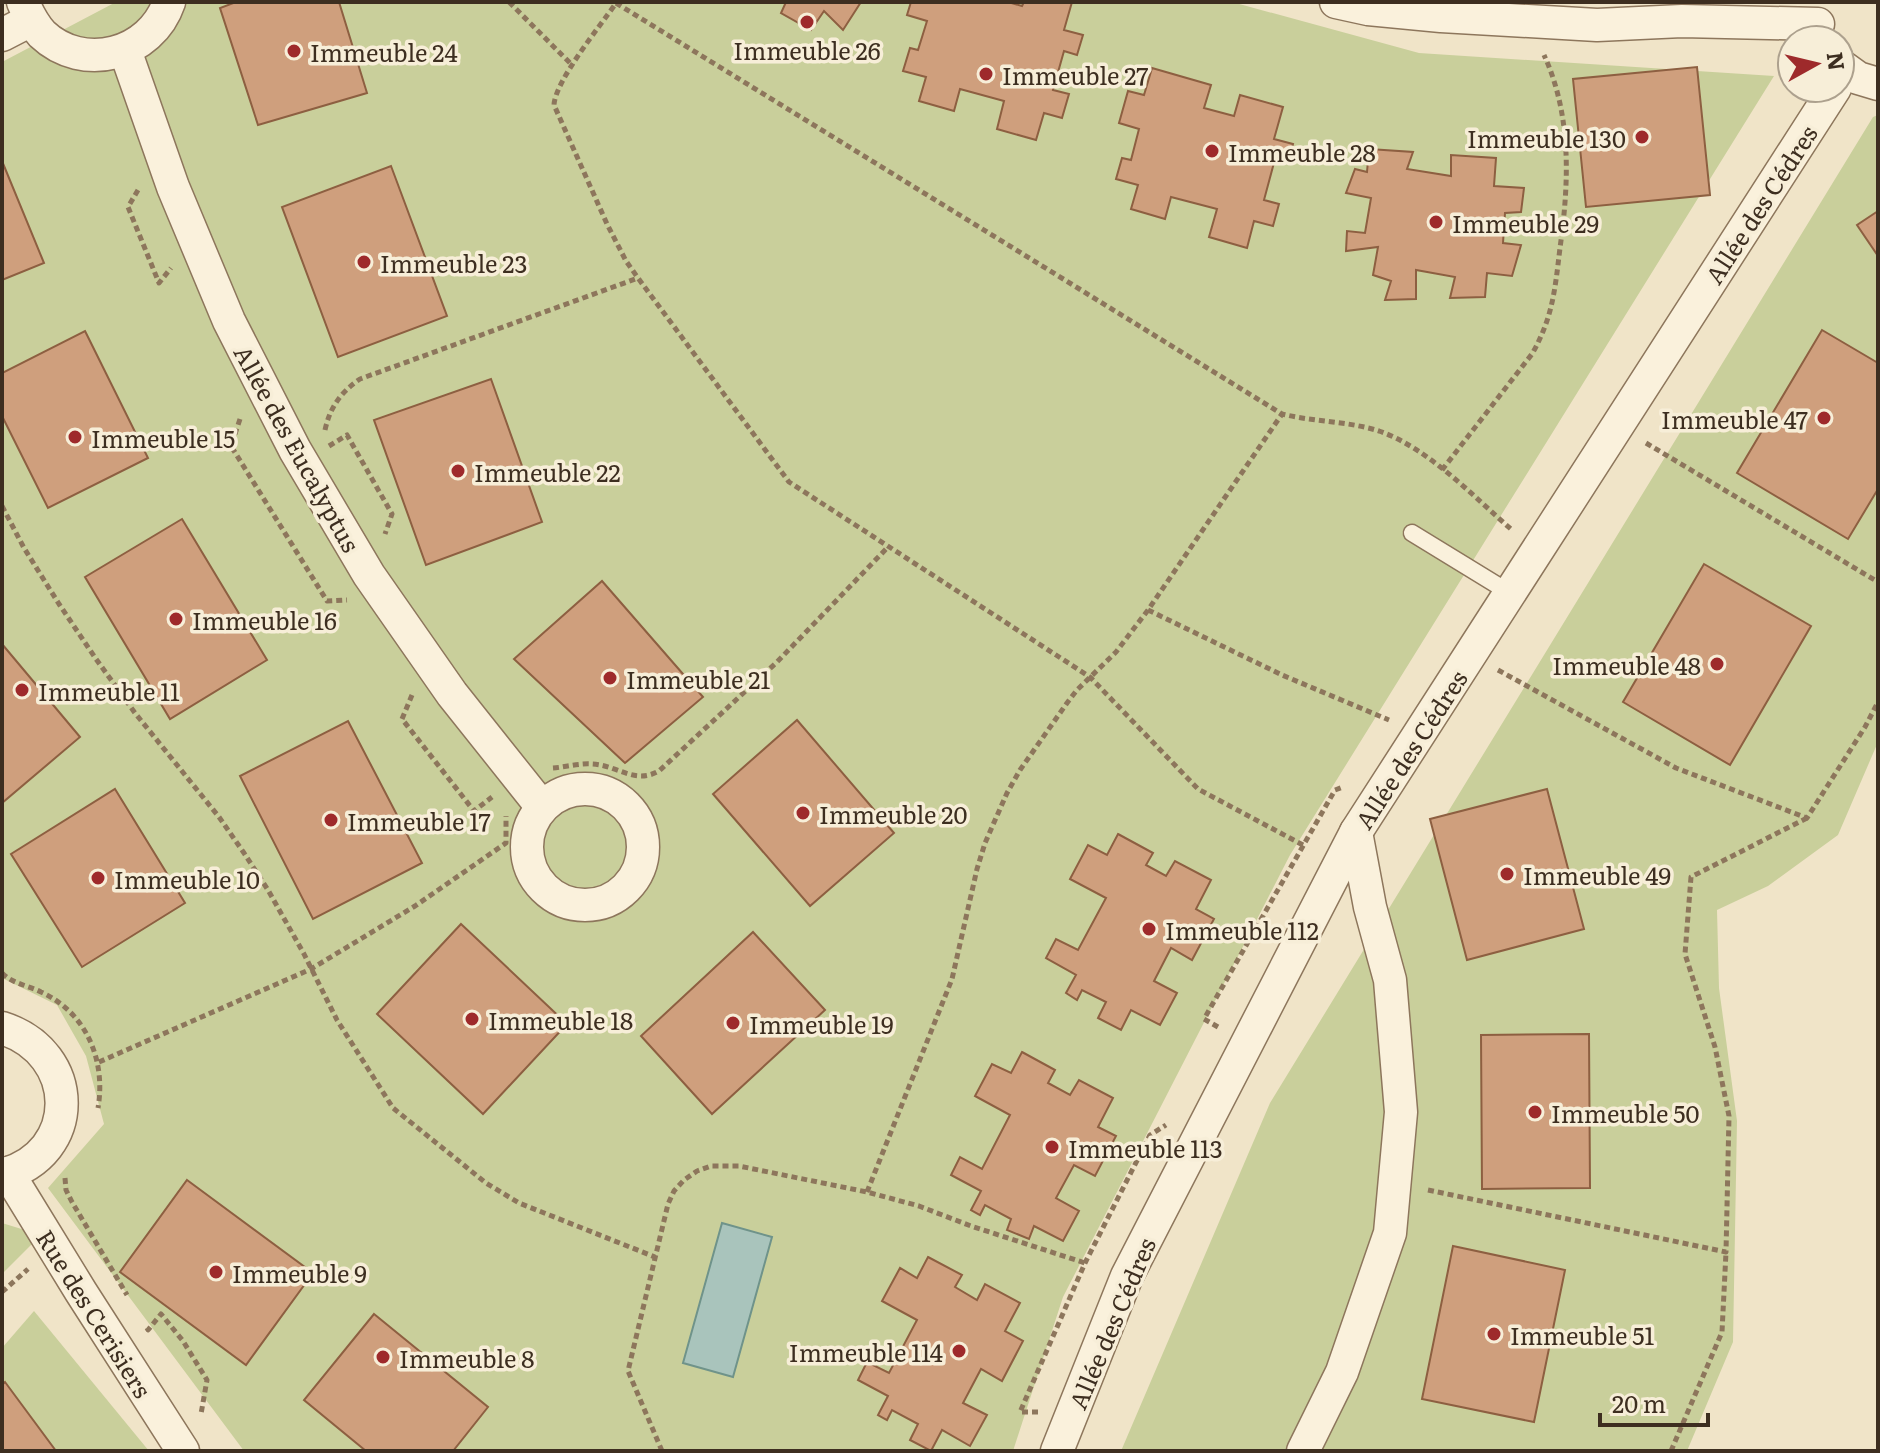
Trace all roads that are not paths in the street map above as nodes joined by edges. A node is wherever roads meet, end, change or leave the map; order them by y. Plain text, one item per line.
1 (169, 2) edge
2 (1336, 2) edge
3 (27, 11) edge
4 (1820, 22) edge
5 (2, 35) edge
6 (125, 50) junction
7 (1856, 78) edge
8 (1878, 84) edge
9 (1822, 104) edge
10 (1412, 533) dead end
11 (1501, 587) junction
12 (542, 807) dead end
13 (1356, 832) junction
14 (2, 1028) edge
15 (5, 1174) edge
16 (183, 1451) edge
17 (1057, 1451) edge
18 (1303, 1451) edge

1 - 6 street
2 - 4 street
3 - 5 street
3 - 6 street
6 - 12 street, Allée des Eucalyptus
7 - 8 street
9 - 11 street, Allée des Cédres
10 - 11 lane
11 - 13 street, Allée des Cédres
13 - 17 street, Allée des Cédres
13 - 18 street
14 - 15 street
15 - 16 street, Rue des Cerisiers

